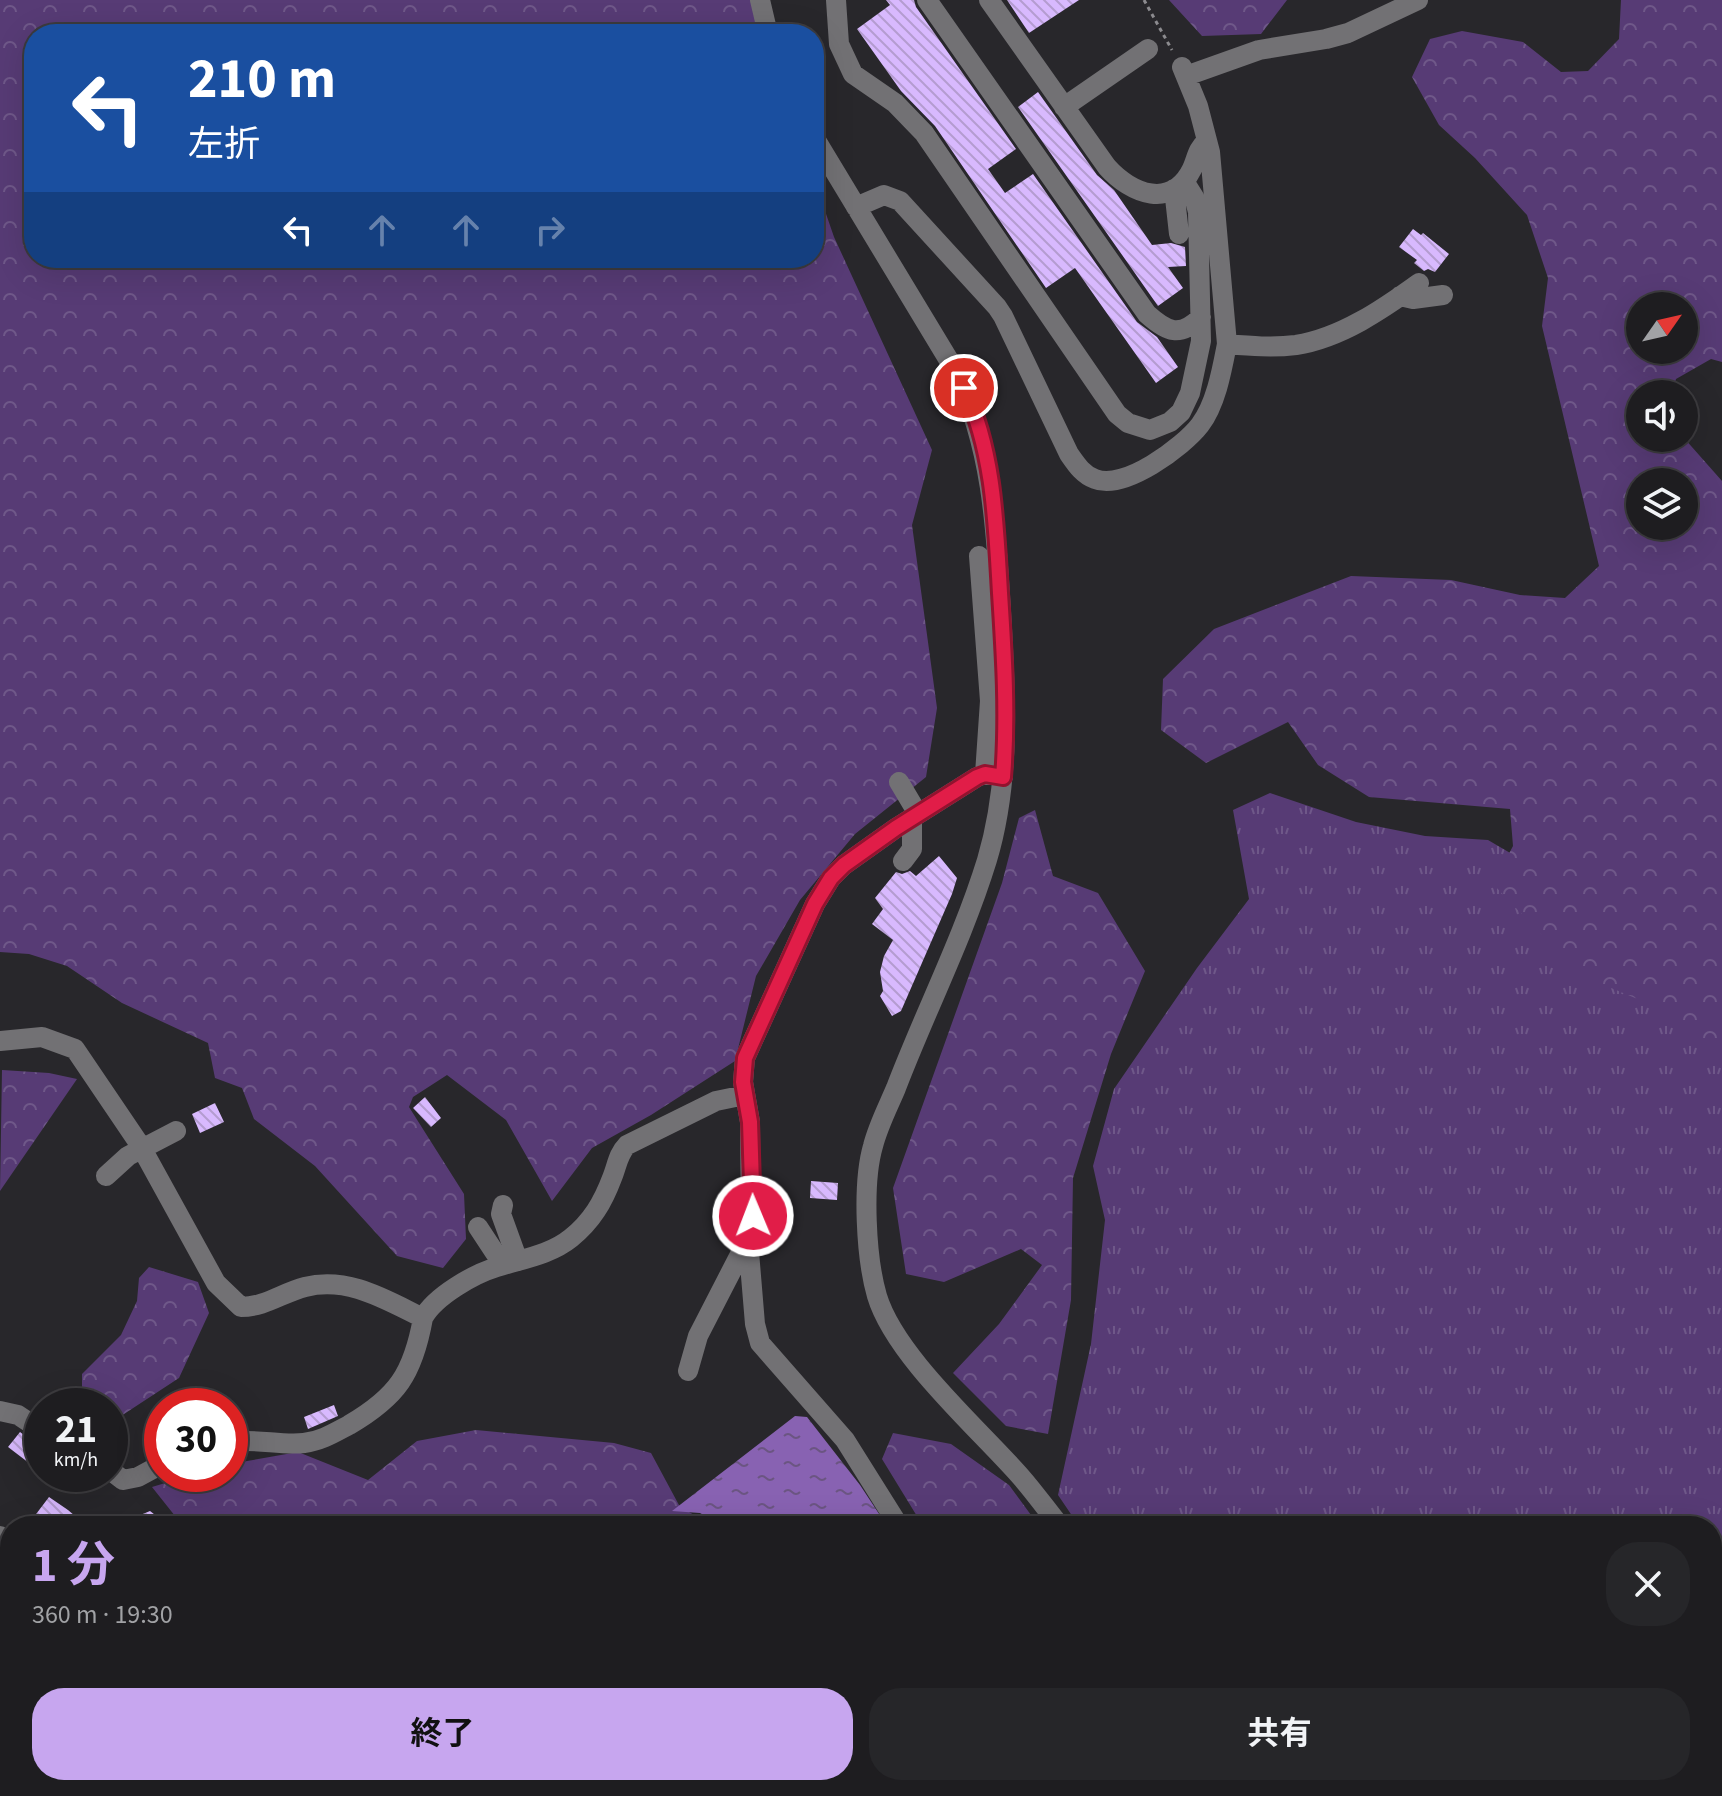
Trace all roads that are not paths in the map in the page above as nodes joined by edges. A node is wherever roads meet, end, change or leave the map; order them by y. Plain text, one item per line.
1 (760, 0) edge
2 (836, 0) edge
3 (927, 0) edge
4 (989, 0) edge
5 (1418, 0) edge
6 (766, 24) edge
7 (1148, 49) dead end
8 (1064, 107) junction
9 (1207, 141) junction
10 (824, 154) edge
11 (1179, 185) junction
12 (856, 207) junction
13 (1179, 234) dead end
14 (1419, 283) dead end
15 (1443, 295) dead end
16 (1400, 296) junction
17 (1201, 317) junction
18 (1227, 344) junction
19 (979, 556) dead end
20 (994, 776) junction
21 (899, 782) dead end
22 (915, 816) junction
23 (903, 861) dead end
24 (0, 1041) edge
25 (745, 1095) junction
26 (176, 1131) dead end
27 (141, 1148) junction
28 (106, 1176) dead end
29 (503, 1205) dead end
30 (478, 1227) dead end
31 (748, 1240) junction
32 (511, 1263) junction
33 (423, 1318) junction
34 (688, 1371) dead end
35 (0, 1411) edge
36 (24, 1419) edge
37 (248, 1441) edge
38 (893, 1516) edge
39 (1052, 1516) edge

1 - 6 street
2 - 17 street
3 - 17 street
4 - 8 street
5 - 9 street
7 - 8 street
8 - 11 street
9 - 11 street
9 - 18 street
10 - 12 street
11 - 13 street
11 - 17 street
12 - 18 street
12 - 20 street
14 - 16 street
15 - 16 street
16 - 18 street
19 - 20 street
20 - 22 street
20 - 39 street
21 - 22 street
22 - 23 street
22 - 25 street
24 - 27 street
25 - 31 street
25 - 32 street
26 - 27 street
27 - 28 street
27 - 33 street
29 - 32 street
30 - 32 street
31 - 34 street
31 - 38 street
32 - 33 street
33 - 37 street
35 - 36 street

